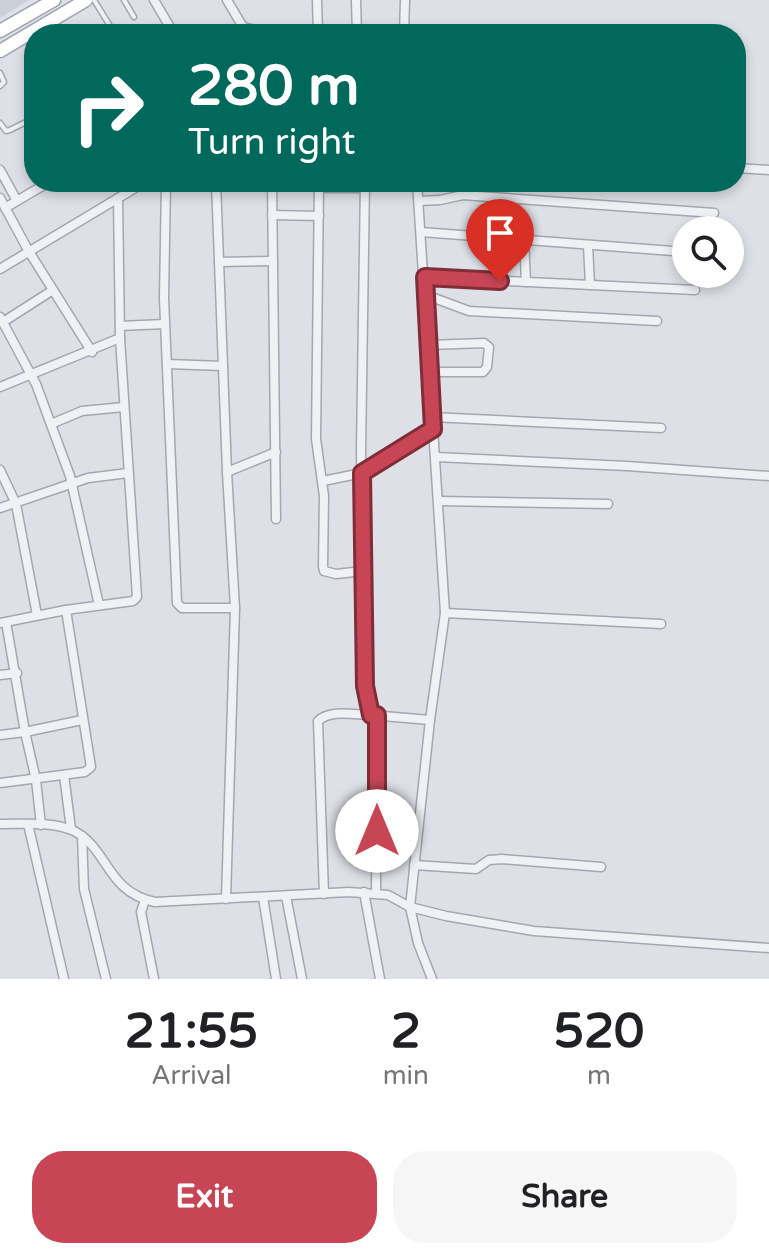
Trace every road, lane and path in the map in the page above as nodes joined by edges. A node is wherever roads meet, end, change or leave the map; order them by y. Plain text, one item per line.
1 (54, 0) edge
2 (94, 0) edge
3 (124, 0) edge
4 (154, 0) edge
5 (227, 0) edge
6 (317, 0) edge
7 (356, 0) edge
8 (405, 0) edge
9 (81, 1) edge
10 (134, 17) dead end
11 (47, 24) edge
12 (109, 24) edge
13 (168, 24) edge
14 (241, 24) edge
15 (318, 24) edge
16 (357, 24) edge
17 (404, 24) edge
18 (0, 31) edge
19 (24, 38) edge
20 (0, 51) edge
21 (0, 73) edge
22 (0, 86) edge
23 (0, 123) edge
24 (24, 123) edge
25 (746, 169) edge
26 (0, 170) edge
27 (769, 170) edge
28 (32, 192) edge
29 (128, 192) edge
30 (166, 192) edge
31 (216, 192) edge
32 (272, 192) edge
33 (319, 192) edge
34 (364, 192) edge
35 (418, 192) edge
36 (0, 198) edge
37 (118, 198) junction
38 (17, 201) junction
39 (419, 201) junction
40 (5, 208) junction
41 (714, 213) dead end
42 (272, 215) junction
43 (319, 216) junction
44 (421, 232) junction
45 (524, 238) junction
46 (588, 245) junction
47 (28, 250) junction
48 (672, 251) edge
49 (273, 261) junction
50 (219, 262) junction
51 (0, 269) edge
52 (425, 277) junction
53 (526, 282) junction
54 (590, 285) junction
55 (53, 290) junction
56 (695, 290) dead end
57 (426, 295) junction
58 (2, 320) edge
59 (657, 321) dead end
60 (165, 324) junction
61 (120, 326) junction
62 (120, 338) junction
63 (429, 345) junction
64 (92, 352) junction
65 (167, 364) junction
66 (223, 366) junction
67 (430, 372) junction
68 (33, 375) junction
69 (0, 387) edge
70 (124, 407) junction
71 (432, 417) junction
72 (51, 424) junction
73 (661, 428) dead end
74 (433, 429) junction
75 (276, 452) junction
76 (436, 457) junction
77 (0, 470) edge
78 (227, 472) junction
79 (128, 473) junction
80 (362, 473) junction
81 (769, 476) edge
82 (323, 481) junction
83 (72, 483) junction
84 (439, 501) junction
85 (16, 504) junction
86 (608, 504) dead end
87 (0, 508) edge
88 (276, 519) dead end
89 (363, 571) junction
90 (99, 605) junction
91 (235, 608) junction
92 (66, 610) junction
93 (445, 613) junction
94 (37, 615) junction
95 (3, 622) edge
96 (661, 624) dead end
97 (17, 673) junction
98 (0, 675) edge
99 (374, 715) junction
100 (82, 720) junction
101 (430, 720) junction
102 (25, 732) junction
103 (0, 735) edge
104 (64, 775) junction
105 (36, 780) junction
106 (0, 783) edge
107 (0, 824) edge
108 (28, 824) junction
109 (41, 825) junction
110 (71, 829) junction
111 (82, 836) junction
112 (414, 865) junction
113 (601, 867) dead end
114 (364, 892) junction
115 (376, 893) junction
116 (324, 894) junction
117 (286, 896) junction
118 (263, 897) junction
119 (226, 899) junction
120 (145, 900) junction
121 (410, 907) junction
122 (769, 948) edge
123 (64, 979) edge
124 (106, 979) edge
125 (154, 979) edge
126 (276, 979) edge
127 (302, 979) edge
128 (380, 979) edge
129 (432, 979) edge

1 - 18 main road
2 - 12 lane
3 - 10 lane
4 - 13 street
5 - 14 street
6 - 15 street
7 - 16 street
8 - 17 street
9 - 11 main road
19 - 20 main road
21 - 22 lane
23 - 24 lane
25 - 27 street
26 - 38 street
28 - 38 street
29 - 37 street
30 - 60 street
31 - 50 street
32 - 42 street
33 - 43 street
34 - 80 street
35 - 39 street
36 - 40 street
37 - 47 street
37 - 61 street
38 - 40 street
39 - 41 street
39 - 44 street
40 - 47 street
42 - 43 street
42 - 49 street
43 - 82 street
44 - 45 street
44 - 52 street
45 - 46 street
45 - 53 street
46 - 48 street
46 - 54 street
47 - 51 street
47 - 55 street
49 - 50 street
49 - 75 street
50 - 66 street
52 - 53 street
52 - 57 street
53 - 54 street
54 - 56 street
55 - 58 street
55 - 64 street
57 - 59 street
57 - 63 street
58 - 68 street
60 - 61 street
60 - 65 street
61 - 62 street
62 - 64 street
62 - 70 street
63 - 67 street
63 - 67 street
64 - 68 street
65 - 66 street
65 - 91 street
66 - 78 street
67 - 71 street
68 - 69 street
68 - 72 street
70 - 72 street
70 - 79 street
71 - 73 street
71 - 74 street
72 - 83 street
74 - 76 street
74 - 80 street
75 - 78 street
75 - 88 street
76 - 81 street
76 - 84 street
77 - 85 street
78 - 91 street
79 - 83 street
79 - 90 street
80 - 82 street
80 - 89 street
82 - 89 street
83 - 85 street
83 - 90 street
84 - 86 street
84 - 93 street
85 - 87 street
85 - 94 street
89 - 99 street
90 - 92 street
91 - 119 street
92 - 94 street
92 - 100 street
93 - 96 street
93 - 101 street
94 - 95 street
95 - 97 street
97 - 98 street
97 - 102 street
99 - 101 street
99 - 115 street
99 - 116 street
100 - 102 street
100 - 104 street
101 - 112 street
102 - 103 street
102 - 105 street
104 - 105 street
104 - 110 street
105 - 106 street
105 - 109 street
107 - 108 street
108 - 109 street
108 - 123 street
109 - 110 street
110 - 111 street
111 - 120 street
111 - 124 street
112 - 113 street
112 - 121 street
114 - 115 street
114 - 116 street
114 - 128 street
115 - 121 street
116 - 117 street
117 - 118 street
117 - 127 street
118 - 119 street
118 - 126 street
119 - 120 street
120 - 125 street
121 - 122 street
121 - 129 street

